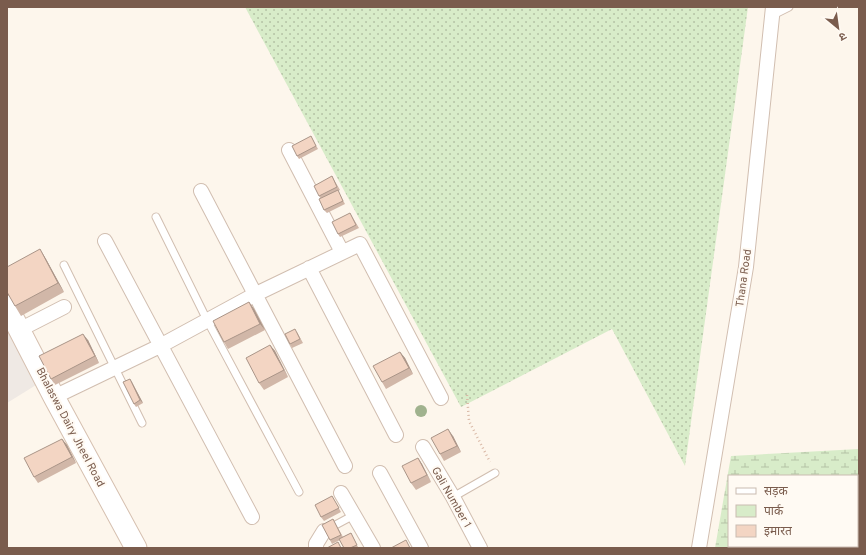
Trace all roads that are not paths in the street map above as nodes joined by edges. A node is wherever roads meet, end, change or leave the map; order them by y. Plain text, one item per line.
1 (789, 7) edge
2 (773, 11) edge
3 (289, 150) dead end
4 (201, 192) dead end
5 (156, 217) dead end
6 (105, 241) dead end
7 (342, 252) junction
8 (64, 265) dead end
9 (309, 268) junction
10 (254, 295) junction
11 (7, 306) edge
12 (64, 307) dead end
13 (207, 320) junction
14 (19, 330) junction
15 (160, 346) junction
16 (115, 368) junction
17 (54, 397) junction
18 (441, 398) dead end
19 (142, 423) dead end
20 (396, 435) dead end
21 (423, 447) dead end
22 (345, 466) dead end
23 (380, 473) dead end
24 (495, 473) road end
25 (299, 492) dead end
26 (341, 493) dead end
27 (453, 497) junction
28 (354, 514) junction
29 (252, 517) dead end
30 (324, 531) joint
31 (136, 548) edge
32 (316, 548) edge
33 (373, 548) edge
34 (421, 548) edge
35 (480, 548) edge
36 (699, 548) edge

1 - 2 lane
2 - 36 street, Thana Road
3 - 7 street
4 - 10 street
5 - 13 lane
6 - 15 street
7 - 9 street
7 - 18 street
8 - 16 lane
9 - 10 street
9 - 20 street
10 - 13 street
10 - 22 street
11 - 14 street, Bhalaswa Dairy Jheel Road
12 - 14 street
13 - 15 street
13 - 25 lane
14 - 17 street, Bhalaswa Dairy Jheel Road
15 - 16 street
15 - 29 street
16 - 17 street
16 - 19 lane
17 - 31 street, Bhalaswa Dairy Jheel Road
21 - 27 street, Gali Number 1
23 - 34 street
24 - 27 lane
26 - 28 street
27 - 35 street, Gali Number 1
28 - 30 lane
28 - 33 street
30 - 32 street

